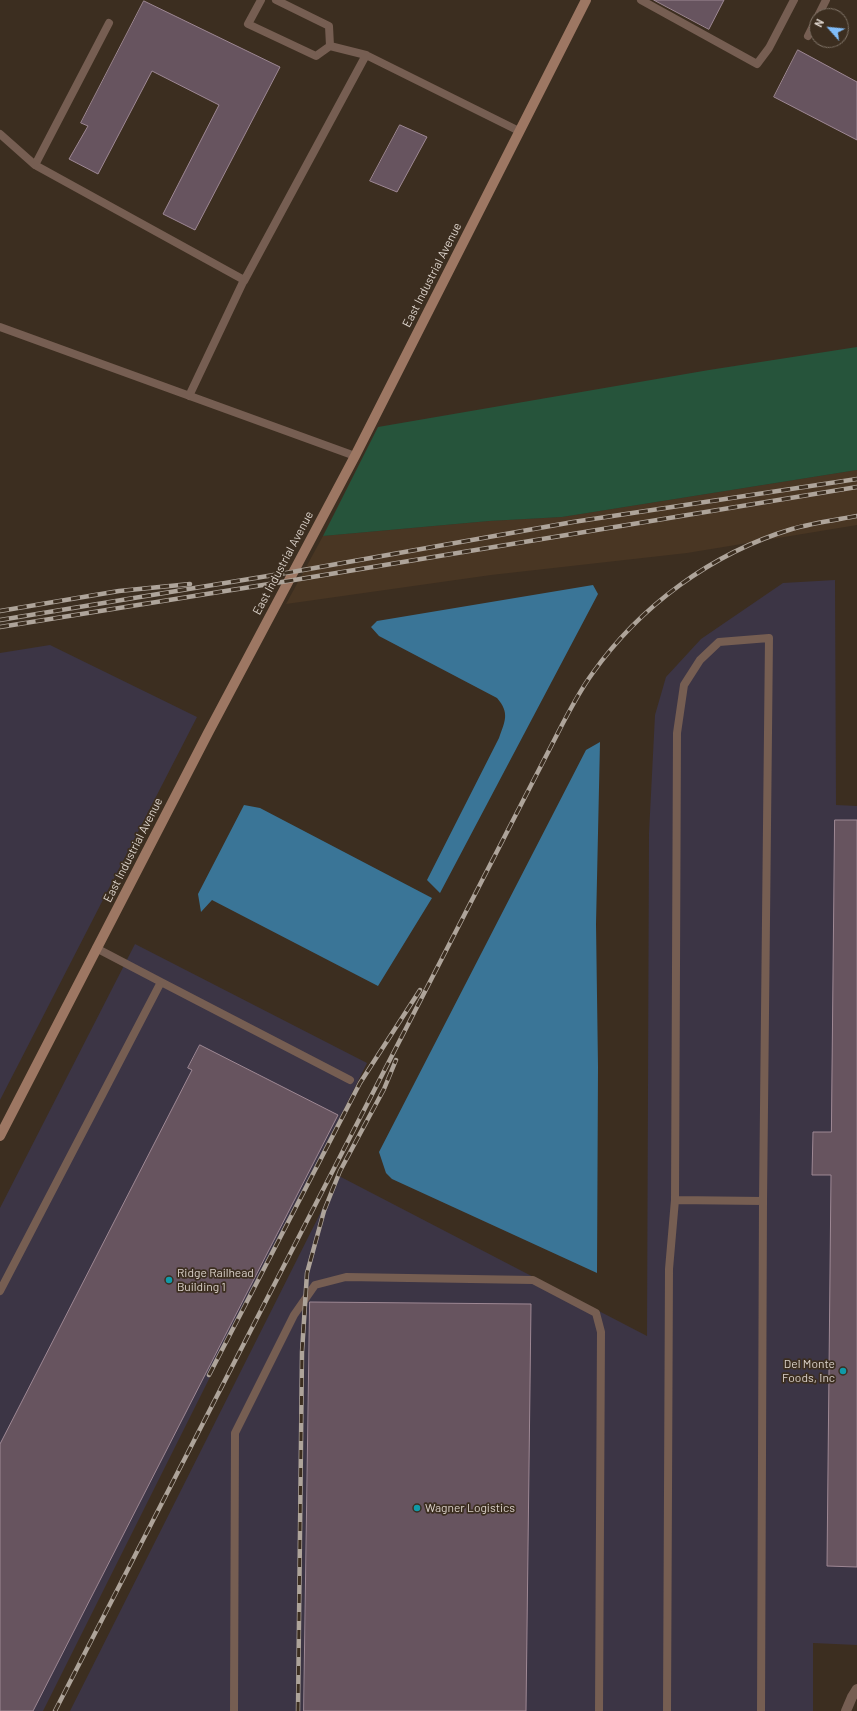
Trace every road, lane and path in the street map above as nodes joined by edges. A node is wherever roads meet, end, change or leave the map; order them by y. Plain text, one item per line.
1 (261, 0) edge
2 (276, 0) edge
3 (586, 0) edge
4 (641, 0) edge
5 (794, 0) edge
6 (108, 22) dead end
7 (330, 46) junction
8 (366, 55) junction
9 (519, 131) junction
10 (0, 134) edge
11 (35, 165) junction
12 (244, 281) junction
13 (0, 327) edge
14 (189, 396) junction
15 (355, 456) junction
16 (96, 948) junction
17 (161, 982) junction
18 (350, 1080) dead end
19 (0, 1136) edge
20 (675, 1200) junction
21 (763, 1201) junction
22 (0, 1291) edge
23 (857, 1689) edge
24 (234, 1711) edge
25 (599, 1711) edge
26 (667, 1711) edge
27 (761, 1711) edge
28 (846, 1711) edge

1 - 7 lane
2 - 7 lane
3 - 9 street, East Industrial Avenue
4 - 5 lane
6 - 11 lane
7 - 8 lane
8 - 9 lane
8 - 12 lane
9 - 15 street, East Industrial Avenue
10 - 11 lane
11 - 12 lane
12 - 14 lane
13 - 14 lane
14 - 15 lane
15 - 16 street, East Industrial Avenue
16 - 17 lane
16 - 19 street, East Industrial Avenue
17 - 18 lane
17 - 22 lane
20 - 21 lane
20 - 21 lane
20 - 26 lane
21 - 27 lane
23 - 28 street
24 - 25 lane

